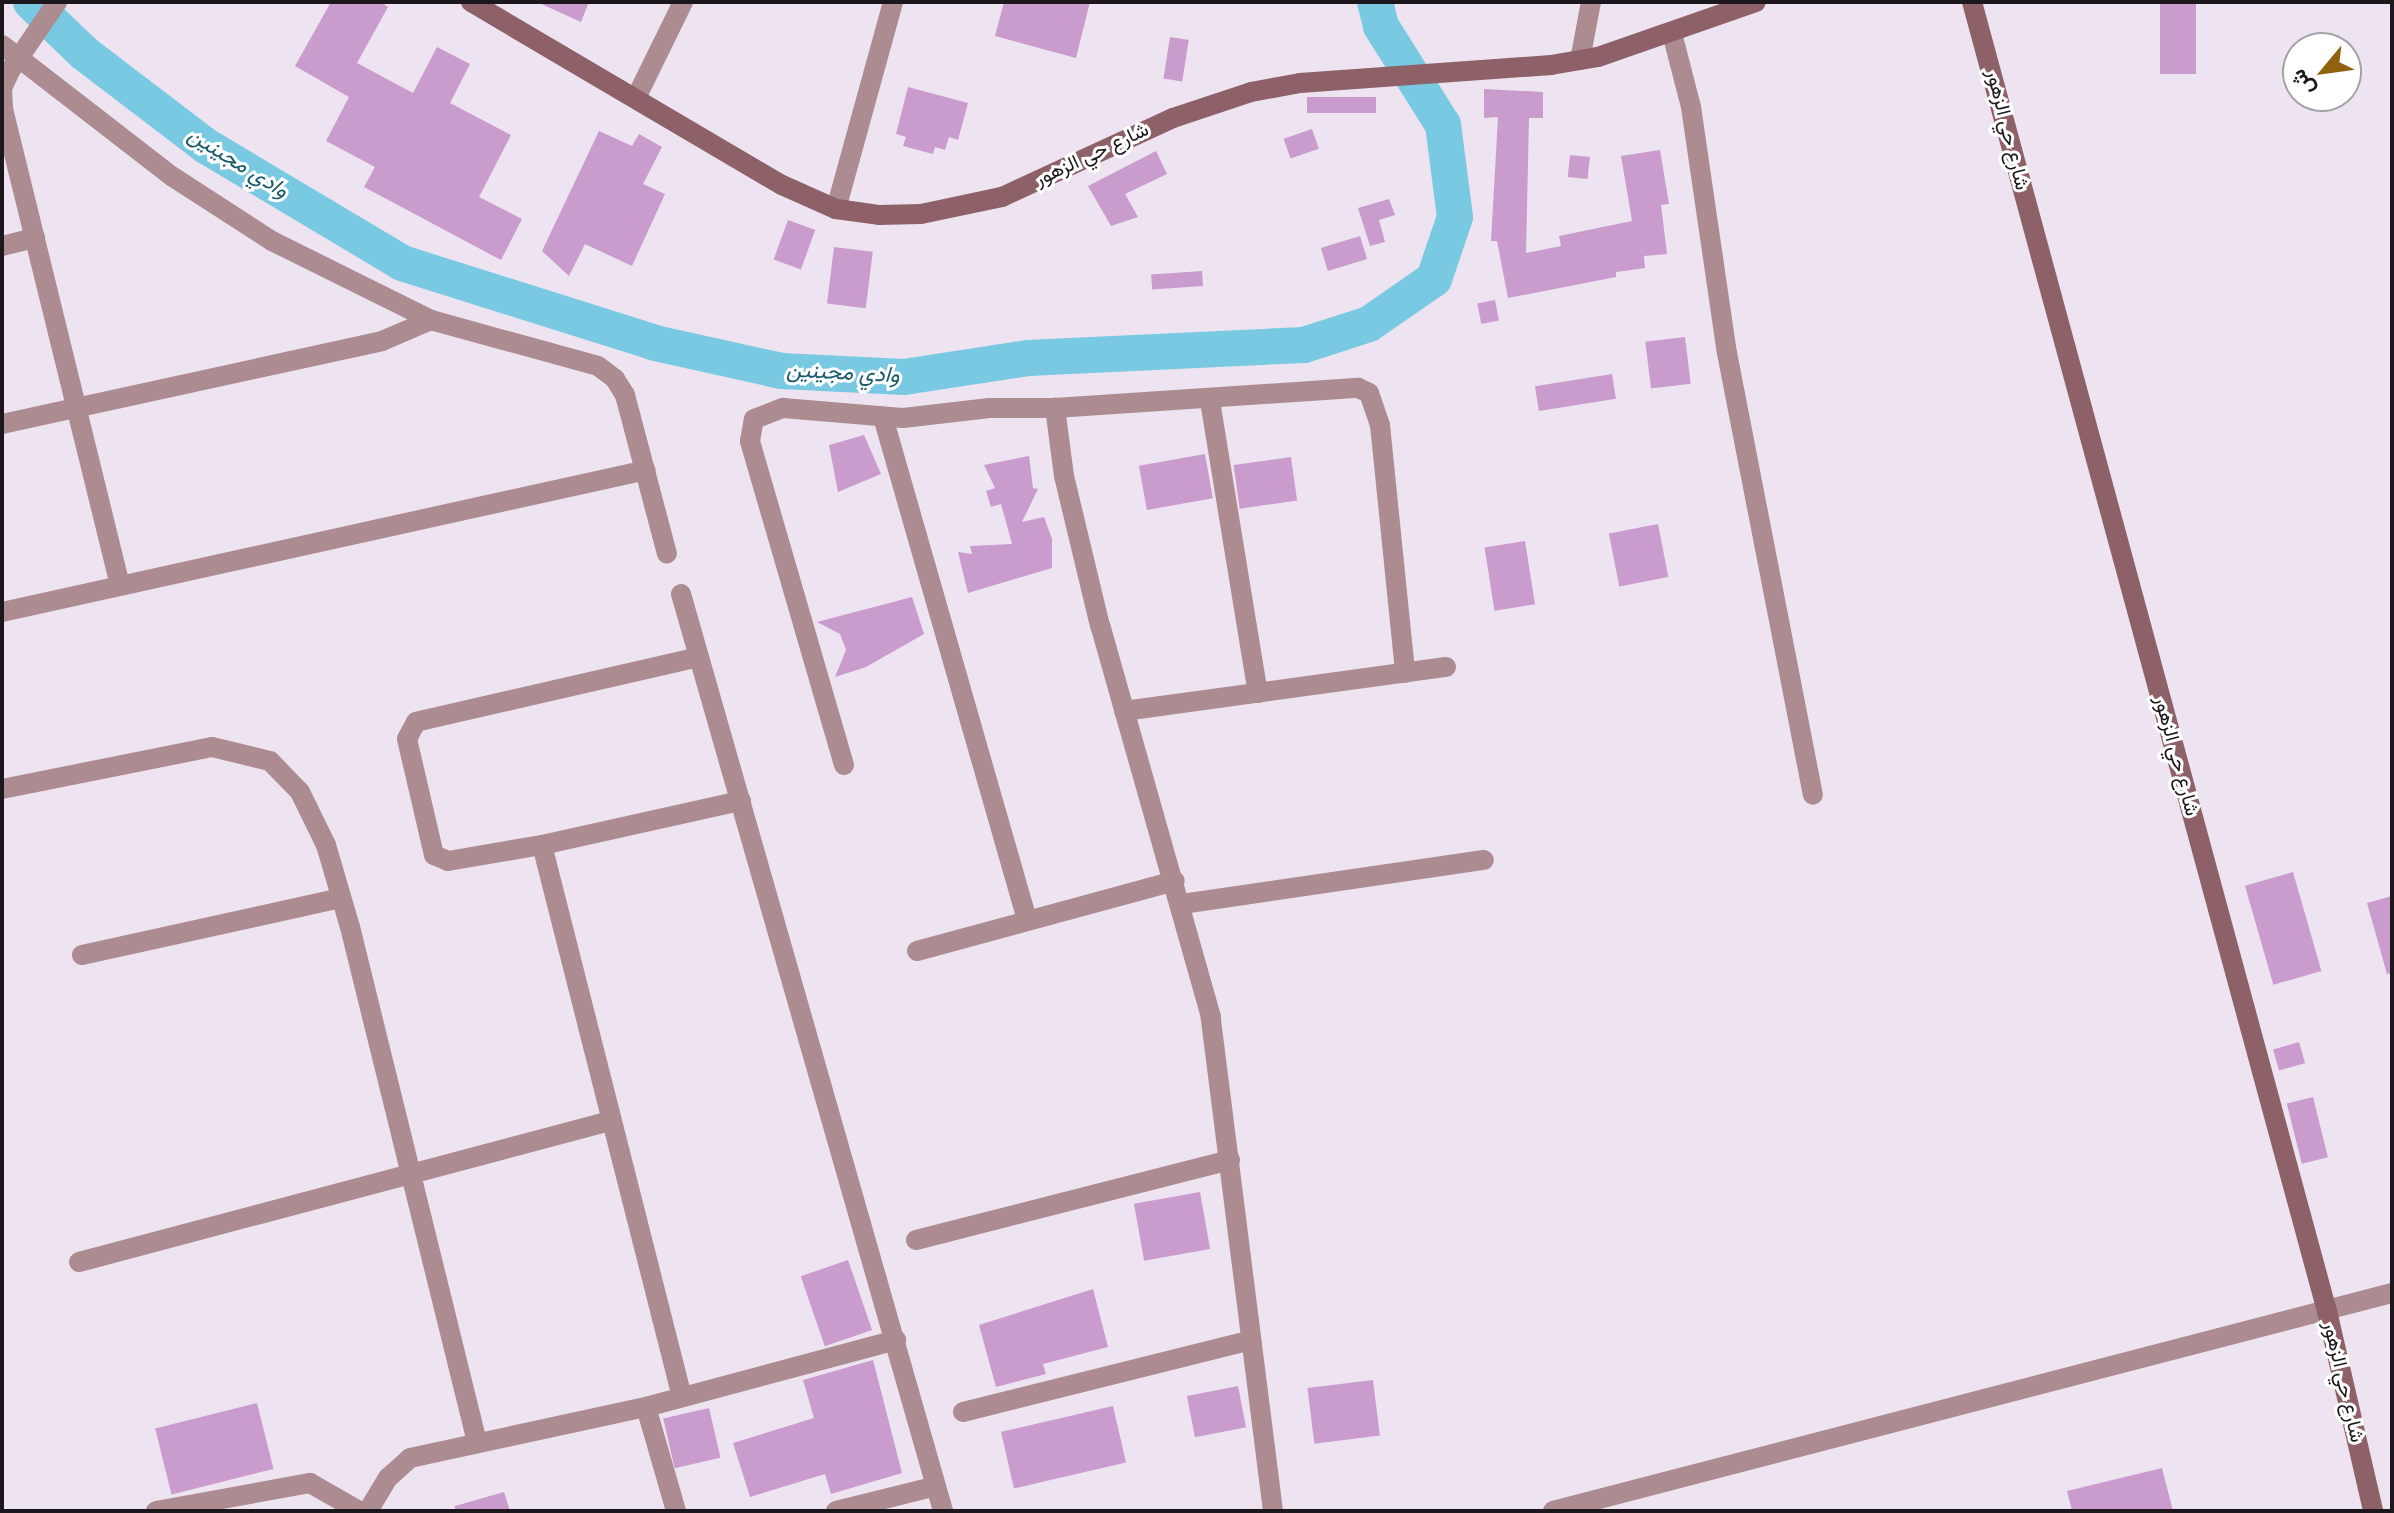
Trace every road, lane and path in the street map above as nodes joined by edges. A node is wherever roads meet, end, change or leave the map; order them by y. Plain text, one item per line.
1 (57, 2) edge
2 (471, 2) edge
3 (683, 2) edge
4 (893, 2) edge
5 (1591, 2) edge
6 (1756, 2) edge
7 (1972, 2) edge
8 (1672, 33) junction
9 (2, 45) edge
10 (22, 56) junction
11 (1580, 60) junction
12 (636, 98) junction
13 (836, 209) junction
14 (35, 238) junction
15 (2, 246) edge
16 (431, 320) junction
17 (1210, 401) junction
18 (77, 405) junction
19 (1055, 408) junction
20 (883, 417) junction
21 (2, 424) edge
22 (646, 470) junction
23 (667, 554) dead end
24 (120, 585) junction
25 (681, 594) dead end
26 (2, 612) edge
27 (699, 657) junction
28 (1446, 667) dead end
29 (1405, 673) junction
30 (1258, 693) junction
31 (1124, 711) junction
32 (844, 765) dead end
33 (2, 789) edge
34 (1813, 795) dead end
35 (741, 801) junction
36 (542, 845) junction
37 (1484, 860) dead end
38 (1175, 881) junction
39 (341, 898) junction
40 (1182, 904) junction
41 (1027, 920) junction
42 (917, 951) dead end
43 (82, 955) dead end
44 (610, 1121) junction
45 (1230, 1160) junction
46 (411, 1174) junction
47 (916, 1240) dead end
48 (79, 1262) dead end
49 (2392, 1293) edge
50 (2327, 1311) junction
51 (896, 1340) junction
52 (1251, 1340) junction
53 (682, 1397) junction
54 (646, 1407) junction
55 (963, 1412) dead end
56 (477, 1442) junction
57 (936, 1486) junction
58 (156, 1511) edge
59 (359, 1511) edge
60 (368, 1511) edge
61 (676, 1511) edge
62 (836, 1511) edge
63 (943, 1511) edge
64 (1273, 1511) edge
65 (1553, 1511) edge
66 (2373, 1511) edge

1 - 10 street
2 - 12 street, شارع حي الزهور
3 - 12 street
4 - 13 street
5 - 11 street
6 - 8 street, شارع حي الزهور
7 - 50 street, شارع حي الزهور
8 - 11 street, شارع حي الزهور
8 - 34 street
9 - 10 street
10 - 14 street
10 - 16 street
11 - 13 street, شارع حي الزهور
12 - 13 street, شارع حي الزهور
14 - 15 street
14 - 18 street
16 - 18 street
16 - 22 street
17 - 19 street
17 - 29 street
17 - 30 street
18 - 21 street
18 - 24 street
19 - 20 street
19 - 31 street
20 - 32 street
20 - 41 street
22 - 23 street
22 - 24 street
24 - 26 street
25 - 27 street
27 - 35 street
27 - 36 street
28 - 29 street
29 - 30 street
30 - 31 street
31 - 38 street
33 - 39 street
35 - 36 street
35 - 51 street
36 - 44 street
37 - 40 street
38 - 40 street
38 - 41 street
39 - 43 street
39 - 46 street
40 - 45 street
41 - 42 street
44 - 46 street
44 - 53 street
45 - 47 street
45 - 52 street
46 - 48 street
46 - 56 street
49 - 50 street
50 - 65 street
50 - 66 street, شارع حي الزهور
51 - 53 street
51 - 57 street
52 - 55 street
52 - 64 street
53 - 54 street
54 - 56 street
54 - 61 street
56 - 60 street
57 - 62 street
57 - 63 street
58 - 59 street

